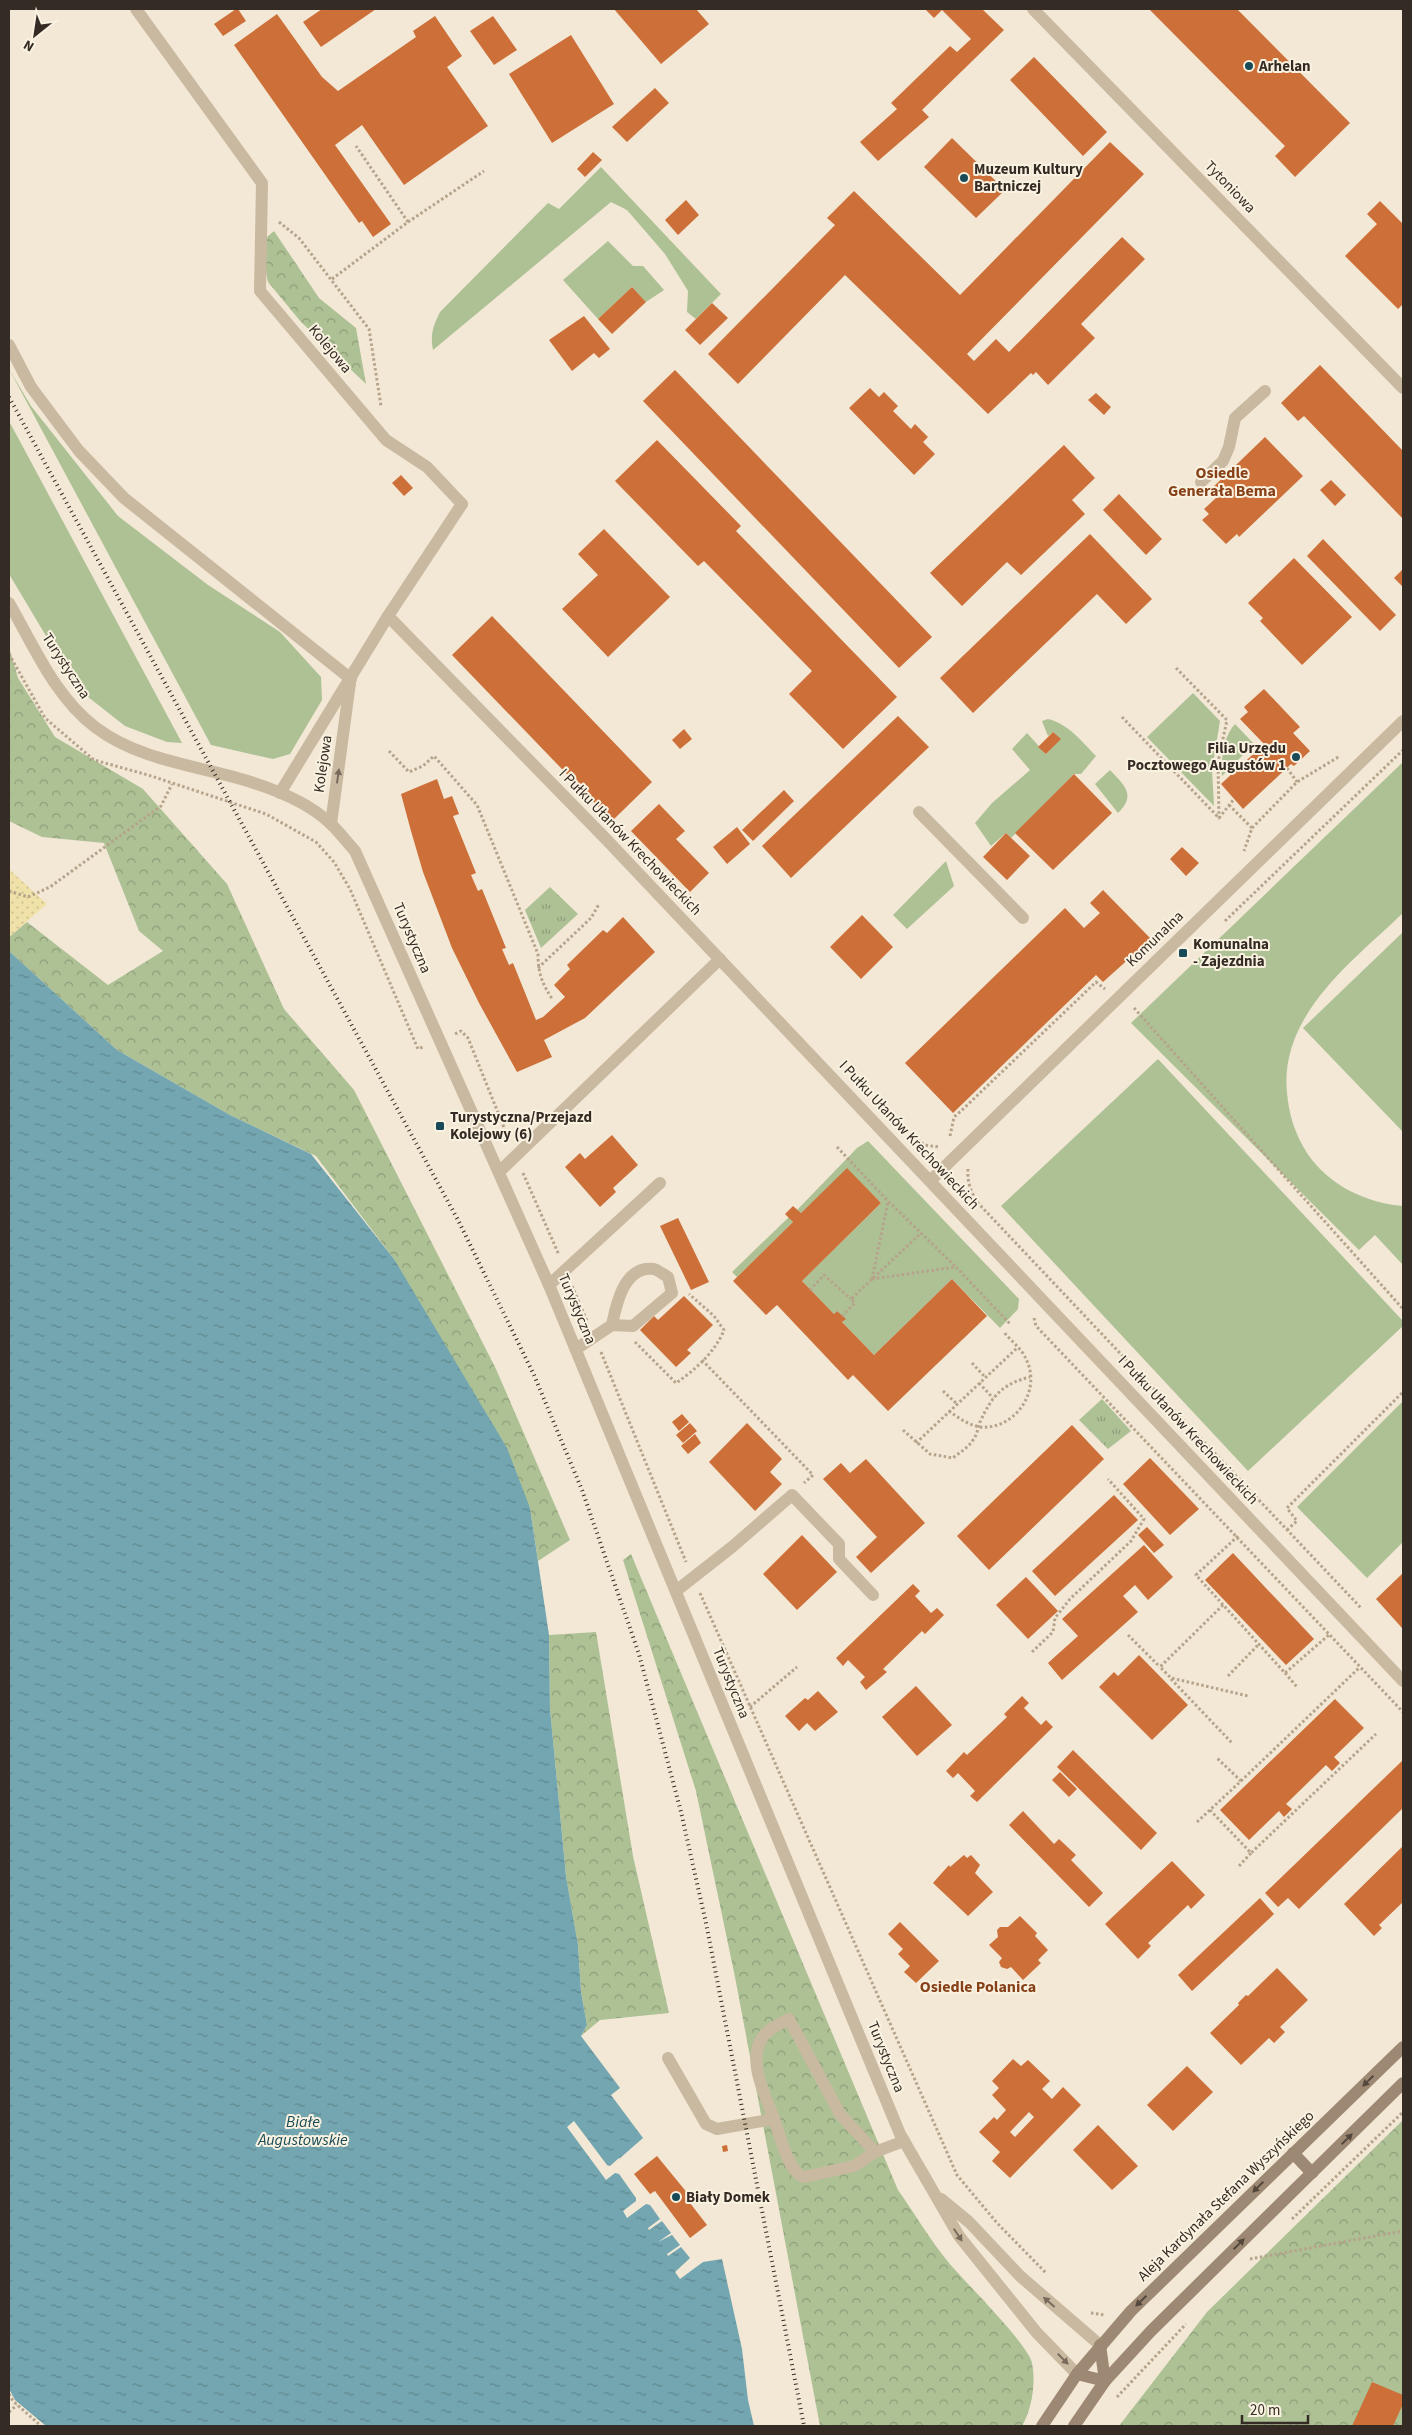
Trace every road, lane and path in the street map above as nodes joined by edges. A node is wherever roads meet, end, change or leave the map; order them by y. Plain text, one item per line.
1 (136, 9) edge
2 (1033, 9) edge
3 (356, 146) dead end
4 (484, 171) dead end
5 (260, 208) junction
6 (408, 222) junction
7 (332, 279) junction
8 (9, 345) edge
9 (1403, 388) edge
10 (1265, 391) dead end
11 (386, 440) junction
12 (1201, 482) dead end
13 (9, 603) edge
14 (388, 616) junction
15 (1176, 668) dead end
16 (351, 678) junction
17 (1122, 717) dead end
18 (1403, 721) edge
19 (1403, 750) edge
20 (389, 751) dead end
21 (1344, 754) dead end
22 (1287, 768) dead end
23 (1297, 782) junction
24 (172, 784) dead end
25 (280, 793) junction
26 (1234, 799) dead end
27 (1229, 805) junction
28 (919, 812) dead end
29 (266, 814) dead end
30 (1219, 818) junction
31 (332, 824) junction
32 (1252, 828) junction
33 (1243, 854) dead end
34 (9, 891) edge
35 (599, 904) dead end
36 (1023, 918) dead end
37 (1220, 926) dead end
38 (720, 959) junction
39 (538, 968) junction
40 (1113, 984) dead end
41 (553, 1000) dead end
42 (1140, 1003) dead end
43 (438, 1041) junction
44 (908, 1131) dead end
45 (837, 1147) dead end
46 (515, 1155) junction
47 (970, 1164) dead end
48 (498, 1172) junction
49 (930, 1181) junction
50 (660, 1183) dead end
51 (888, 1202) junction
52 (921, 1233) junction
53 (956, 1267) junction
54 (565, 1270) junction
55 (872, 1279) junction
56 (549, 1285) junction
57 (810, 1290) dead end
58 (672, 1293) junction
59 (851, 1299) junction
60 (1403, 1309) edge
61 (842, 1316) dead end
62 (612, 1325) junction
63 (1011, 1325) dead end
64 (1004, 1332) dead end
65 (594, 1337) junction
66 (1017, 1348) junction
67 (576, 1349) junction
68 (702, 1360) junction
69 (972, 1363) dead end
70 (986, 1377) junction
71 (1030, 1378) junction
72 (979, 1383) junction
73 (943, 1391) dead end
74 (1403, 1392) edge
75 (993, 1398) junction
76 (957, 1404) junction
77 (949, 1412) junction
78 (979, 1426) junction
79 (903, 1430) dead end
80 (916, 1443) junction
81 (1108, 1479) dead end
82 (792, 1495) junction
83 (1287, 1530) junction
84 (1238, 1536) dead end
85 (693, 1578) junction
86 (676, 1591) junction
87 (874, 1595) dead end
88 (1223, 1604) junction
89 (1362, 1610) dead end
90 (1330, 1634) dead end
91 (1128, 1635) dead end
92 (1259, 1644) junction
93 (1032, 1652) dead end
94 (797, 1667) dead end
95 (1160, 1667) junction
96 (1360, 1667) dead end
97 (1286, 1673) junction
98 (1228, 1676) dead end
99 (1170, 1678) junction
100 (1403, 1680) edge
101 (1297, 1687) dead end
102 (1248, 1696) dead end
103 (750, 1707) junction
104 (1376, 1734) dead end
105 (1233, 1744) dead end
106 (1216, 1758) dead end
107 (1241, 1781) junction
108 (1210, 1810) junction
109 (1197, 1822) dead end
110 (1251, 1853) junction
111 (1239, 1866) dead end
112 (1403, 2047) edge
113 (668, 2058) dead end
114 (1403, 2083) edge
115 (1403, 2112) edge
116 (774, 2119) junction
117 (904, 2141) junction
118 (874, 2152) junction
119 (1293, 2153) junction
120 (1312, 2173) junction
121 (934, 2193) junction
122 (1286, 2226) dead end
123 (1403, 2231) edge
124 (1258, 2252) dead end
125 (1227, 2255) junction
126 (1251, 2259) junction
127 (1244, 2266) dead end
128 (1051, 2278) dead end
129 (1084, 2308) dead end
130 (1110, 2310) dead end
131 (1191, 2319) dead end
132 (1100, 2345) junction
133 (1077, 2374) junction
134 (1105, 2381) junction
135 (9, 2394) edge
136 (1113, 2402) dead end
137 (17, 2405) junction
138 (9, 2412) edge
139 (41, 2426) edge
140 (1042, 2426) edge
141 (1074, 2426) edge

1 - 5 street, Kolejowa
2 - 9 street, Tytoniowa
3 - 6 path
4 - 6 path
5 - 7 path
5 - 11 street, Kolejowa
6 - 7 path
7 - 11 path
8 - 16 street
10 - 12 street
11 - 14 street, Kolejowa
13 - 25 street, Turystyczna
14 - 16 street, Kolejowa
14 - 38 street, I Pułku Ułanów Krechowieckich
15 - 30 path
16 - 25 street, Kolejowa
31 -> 16 street, Kolejowa
17 - 30 path
18 - 49 street, Komunalna
19 - 37 path
20 - 39 path
21 - 23 path
22 - 23 path
23 - 32 path
24 - 34 path
25 - 31 street, Turystyczna
26 - 27 path
27 - 30 path
27 - 32 path
28 - 36 street
29 - 43 path
31 - 43 street, Turystyczna
32 - 33 path
35 - 39 path
38 - 46 street
38 - 49 street, I Pułku Ułanów Krechowieckich
39 - 41 path
40 - 44 path
42 - 60 path
43 - 46 path
43 - 48 street, Turystyczna
45 - 51 path
46 - 48 street
46 - 54 path
47 - 83 path
48 - 56 street, Turystyczna
49 - 100 street, I Pułku Ułanów Krechowieckich
50 - 54 street
51 - 52 path
51 - 55 path
52 - 53 path
52 - 55 path
53 - 55 path
53 - 63 path
54 - 56 street
54 - 65 path
55 - 59 path
56 - 67 street, Turystyczna
57 - 59 path
58 - 62 street
58 - 62 street
58 - 68 path
59 - 61 path
62 - 65 street
62 - 68 path
64 - 66 path
65 - 67 street
65 - 85 path
66 - 70 path
66 - 71 path
67 - 86 street, Turystyczna
68 - 82 path
69 - 70 path
70 - 72 path
71 - 75 path
71 - 78 path
72 - 75 path
72 - 76 path
73 - 76 path
74 - 83 path
75 - 78 path
76 - 77 path
77 - 78 path
77 - 80 path
78 - 80 path
79 - 80 path
81 - 93 path
82 - 85 street
82 - 87 street
83 - 89 path
84 - 88 path
85 - 86 street
85 - 103 path
86 - 117 street, Turystyczna
88 - 92 path
88 - 95 path
90 - 97 path
91 - 95 path
92 - 97 path
92 - 98 path
94 - 103 path
95 - 99 path
96 - 107 path
97 - 101 path
99 - 102 path
99 - 105 path
103 - 128 path
104 - 110 path
106 - 107 path
107 - 108 path
108 - 109 path
108 - 110 path
110 - 111 path
112 -> 119 main road, Aleja Kardynała Stefana Wyszyńskiego
113 - 116 street
120 -> 114 main road
115 - 122 path
116 - 118 street
116 - 118 street
117 - 118 street
117 - 121 street, Turystyczna
119 - 120 main road
119 -> 132 main road, Aleja Kardynała Stefana Wyszyńskiego
125 -> 120 main road
132 -> 121 street, Turystyczna
121 -> 133 street, Turystyczna
123 - 126 path
124 - 126 path
125 - 126 path
125 - 134 main road
126 - 127 path
129 - 130 path
131 - 136 path
132 - 133 main road, Aleja Kardynała Stefana Wyszyńskiego
132 - 134 main road
133 - 134 main road
133 - 140 main road, Aleja Kardynała Stefana Wyszyńskiego
134 - 141 main road
135 - 137 path
137 - 138 path
137 - 139 path

